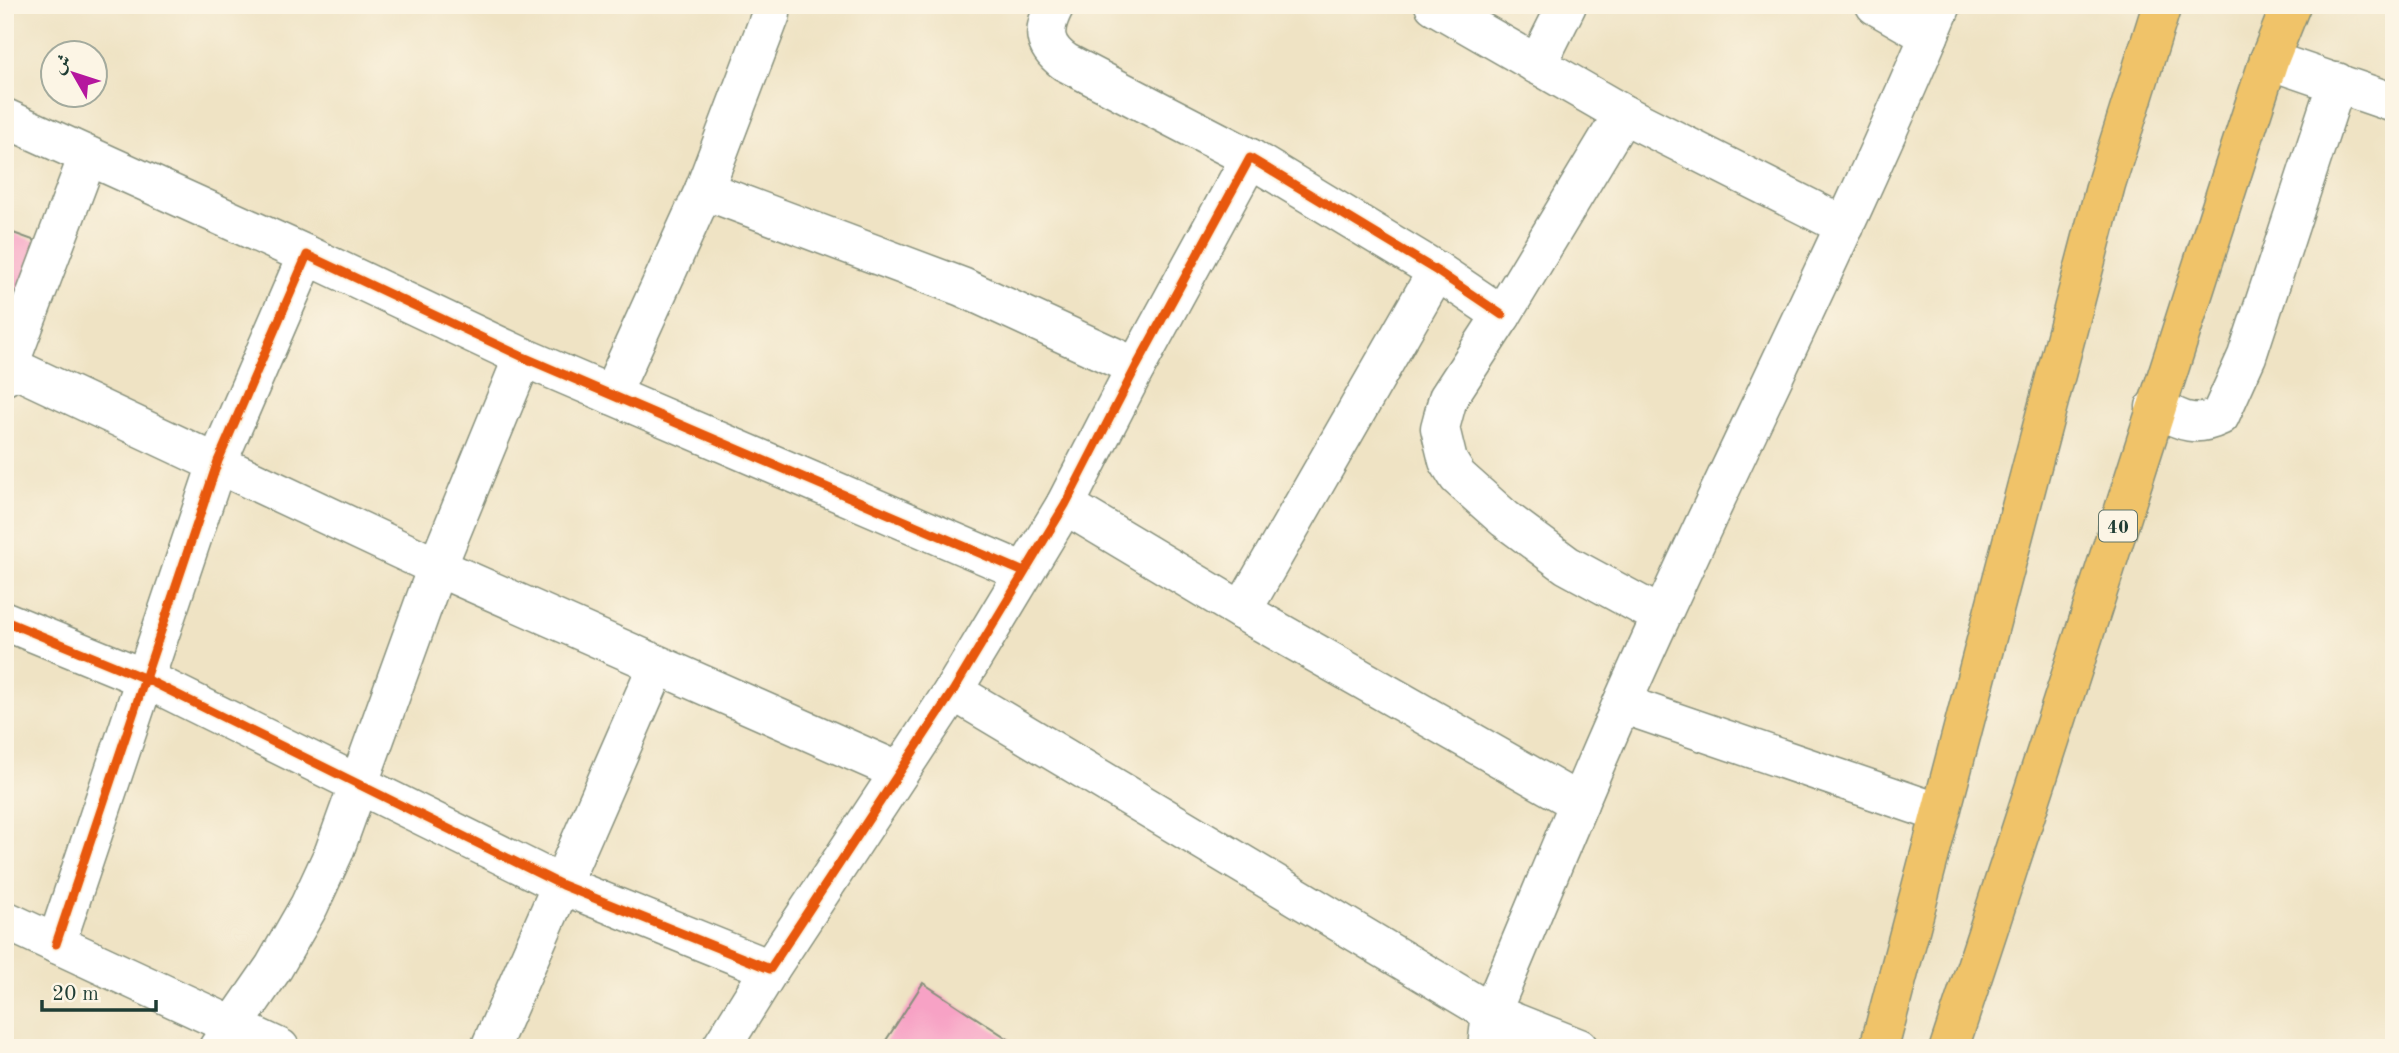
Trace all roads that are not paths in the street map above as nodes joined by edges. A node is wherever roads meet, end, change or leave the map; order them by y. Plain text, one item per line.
1 (1055, 5) edge
2 (1434, 5) edge
3 (1567, 5) edge
4 (1875, 5) edge
5 (2162, 5) edge
6 (2291, 5) edge
7 (771, 14) dead end
8 (1935, 20) edge
9 (2269, 60) junction
10 (1537, 65) junction
11 (2337, 82) junction
12 (2394, 103) edge
13 (1623, 114) junction
14 (5, 118) edge
15 (88, 156) junction
16 (1250, 158) junction
17 (704, 190) junction
18 (1845, 226) junction
19 (307, 255) junction
20 (1437, 271) junction
21 (1502, 315) junction
22 (523, 356) junction
23 (1136, 367) junction
24 (7, 369) edge
25 (611, 395) junction
26 (2155, 407) junction
27 (218, 461) junction
28 (1065, 505) junction
29 (437, 567) junction
30 (1024, 572) junction
31 (1242, 611) junction
32 (1661, 616) junction
33 (5, 621) edge
34 (657, 666) junction
35 (146, 679) junction
36 (953, 691) junction
37 (1622, 704) junction
38 (898, 771) junction
39 (358, 785) junction
40 (1579, 803) junction
41 (1940, 813) junction
42 (562, 885) junction
43 (5, 920) edge
44 (56, 944) junction
45 (770, 969) junction
46 (1489, 1030) edge
47 (225, 1037) edge
48 (280, 1048) edge
49 (490, 1048) edge
50 (721, 1048) edge
51 (1579, 1048) edge
52 (1879, 1048) edge
53 (1948, 1048) edge

1 - 16 street
2 - 10 street
3 - 10 street
4 - 8 street
5 - 41 highway
6 - 9 highway, 40
7 - 17 street
8 - 18 street
9 - 11 street
9 - 26 highway, 40
10 - 13 street
11 - 12 street
11 - 26 street
13 - 18 street
13 - 21 street
14 - 15 street
15 - 19 street
15 - 24 street
16 - 20 street
16 - 23 street
17 - 23 street
17 - 25 street
18 - 32 street
19 - 22 street
19 - 27 street
20 - 21 street
20 - 31 street
21 - 32 street
22 - 25 street
22 - 29 street
23 - 28 street
24 - 27 street
25 - 30 street
26 - 53 highway, 40
27 - 29 street
27 - 35 street
28 - 30 street
28 - 31 street
29 - 34 street
29 - 39 street
30 - 36 street
31 - 40 street
32 - 37 street
33 - 35 street
34 - 38 street
34 - 42 street
35 - 39 street
35 - 44 street
36 - 38 street
36 - 46 street
37 - 40 street
37 - 41 street
38 - 45 street
39 - 42 street
39 - 47 street
40 - 46 street
41 - 52 highway
42 - 45 street
42 - 49 street
43 - 44 street
44 - 47 street
45 - 50 street
46 - 51 street
47 - 48 street

